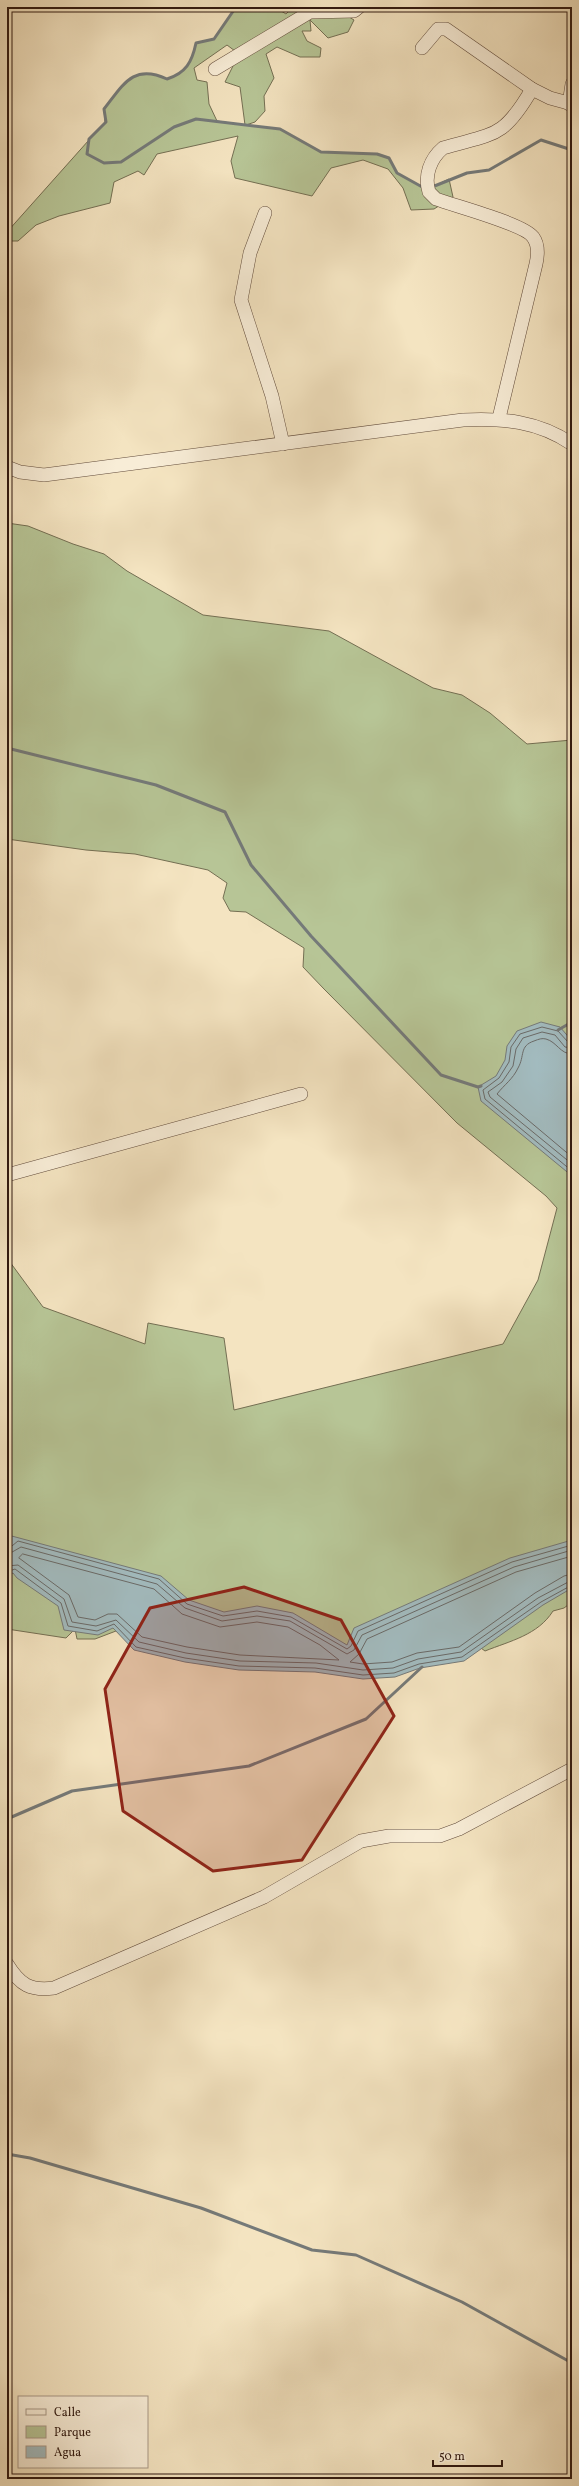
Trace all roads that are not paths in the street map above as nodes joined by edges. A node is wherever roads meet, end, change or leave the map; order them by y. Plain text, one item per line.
1 (359, 7) edge
2 (422, 48) dead end
3 (214, 68) dead end
4 (572, 84) edge
5 (537, 92) junction
6 (570, 104) edge
7 (265, 213) dead end
8 (499, 418) junction
9 (283, 444) junction
10 (572, 444) edge
11 (7, 467) edge
12 (301, 1094) dead end
13 (7, 1175) edge
14 (572, 1769) edge
15 (7, 1964) edge

1 - 3 street
2 - 5 street
4 - 6 street
5 - 6 street
5 - 8 street
7 - 9 street
8 - 9 street
8 - 10 street
9 - 11 street
12 - 13 street
14 - 15 street

